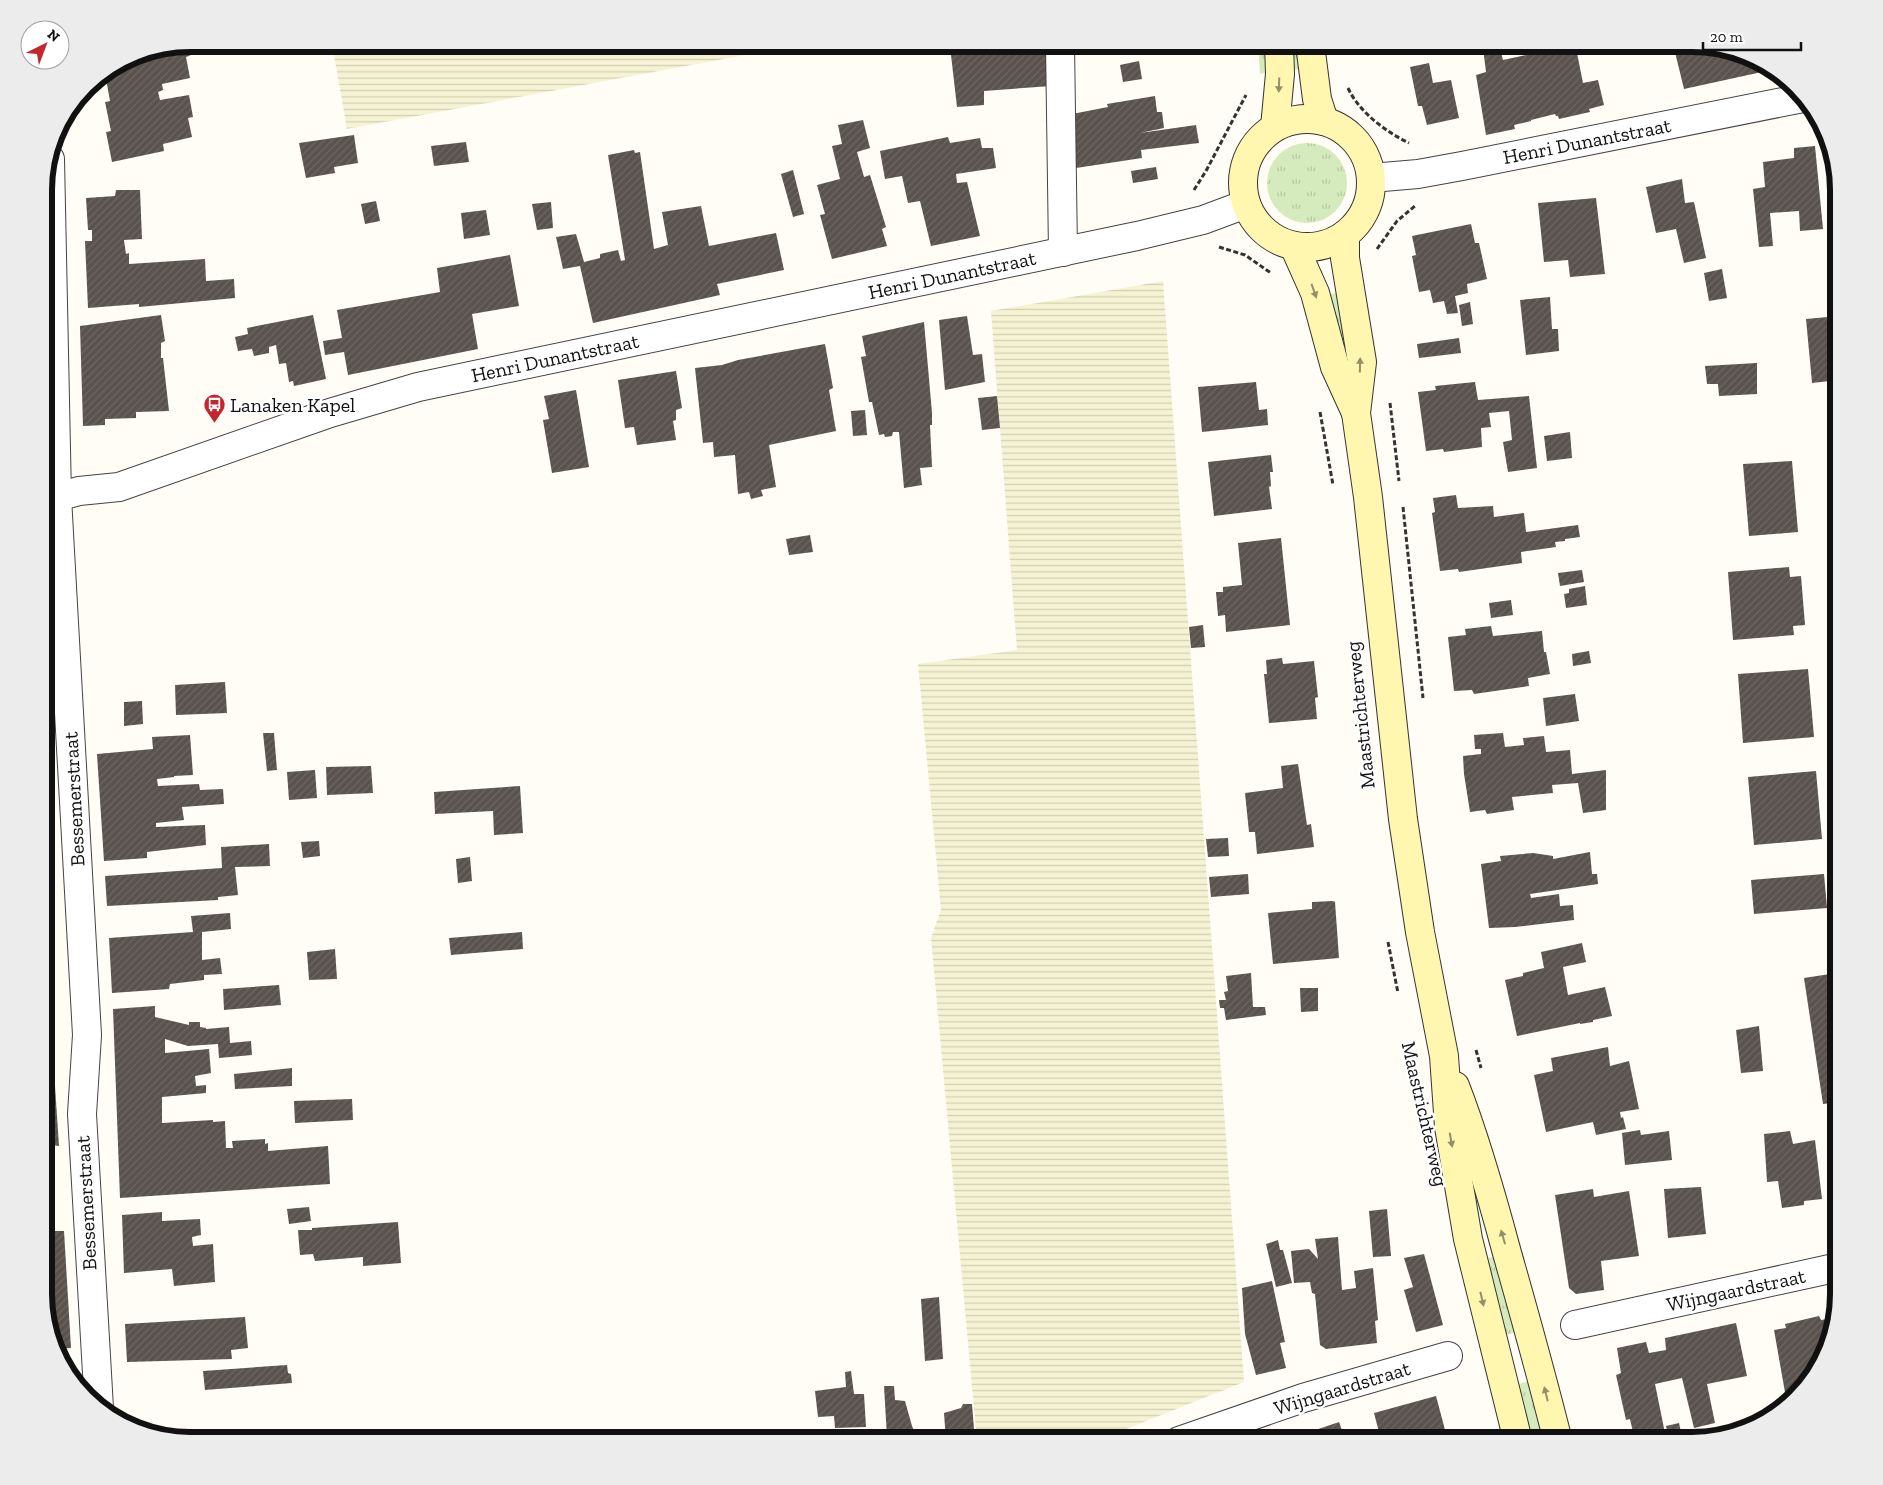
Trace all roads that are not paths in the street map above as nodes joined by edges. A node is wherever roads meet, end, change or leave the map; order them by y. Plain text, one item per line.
1 (1060, 53) edge
2 (1279, 53) edge
3 (1311, 53) edge
4 (1795, 99) edge
5 (1324, 122) junction
6 (1275, 127) junction
7 (1371, 178) junction
8 (1246, 204) junction
9 (1345, 235) junction
10 (1294, 246) junction
11 (1063, 252) junction
12 (1356, 413) junction
13 (53, 466) edge
14 (57, 497) junction
15 (1444, 1056) junction
16 (1830, 1269) edge
17 (1575, 1325) dead end
18 (1448, 1356) dead end
19 (98, 1396) edge
20 (1205, 1432) edge
21 (1516, 1432) edge
22 (1556, 1432) edge

1 - 11 street, Henri Dunantstraat
2 -> 6 main road
3 - 5 main road
4 - 7 street, Henri Dunantstraat
5 - 6 main road
5 - 7 main road
6 - 8 main road
7 - 9 main road
8 - 10 main road
8 - 11 street, Henri Dunantstraat
9 - 10 main road
12 -> 9 main road, Maastrichterweg
10 -> 12 main road, Maastrichterweg
11 - 14 street, Henri Dunantstraat
12 - 15 main road, Maastrichterweg
13 - 14 street, Bessemerstraat
14 - 19 street, Bessemerstraat
15 -> 21 main road, Maastrichterweg
22 -> 15 main road, Maastrichterweg
16 - 17 street, Wijngaardstraat
18 - 20 street, Wijngaardstraat

